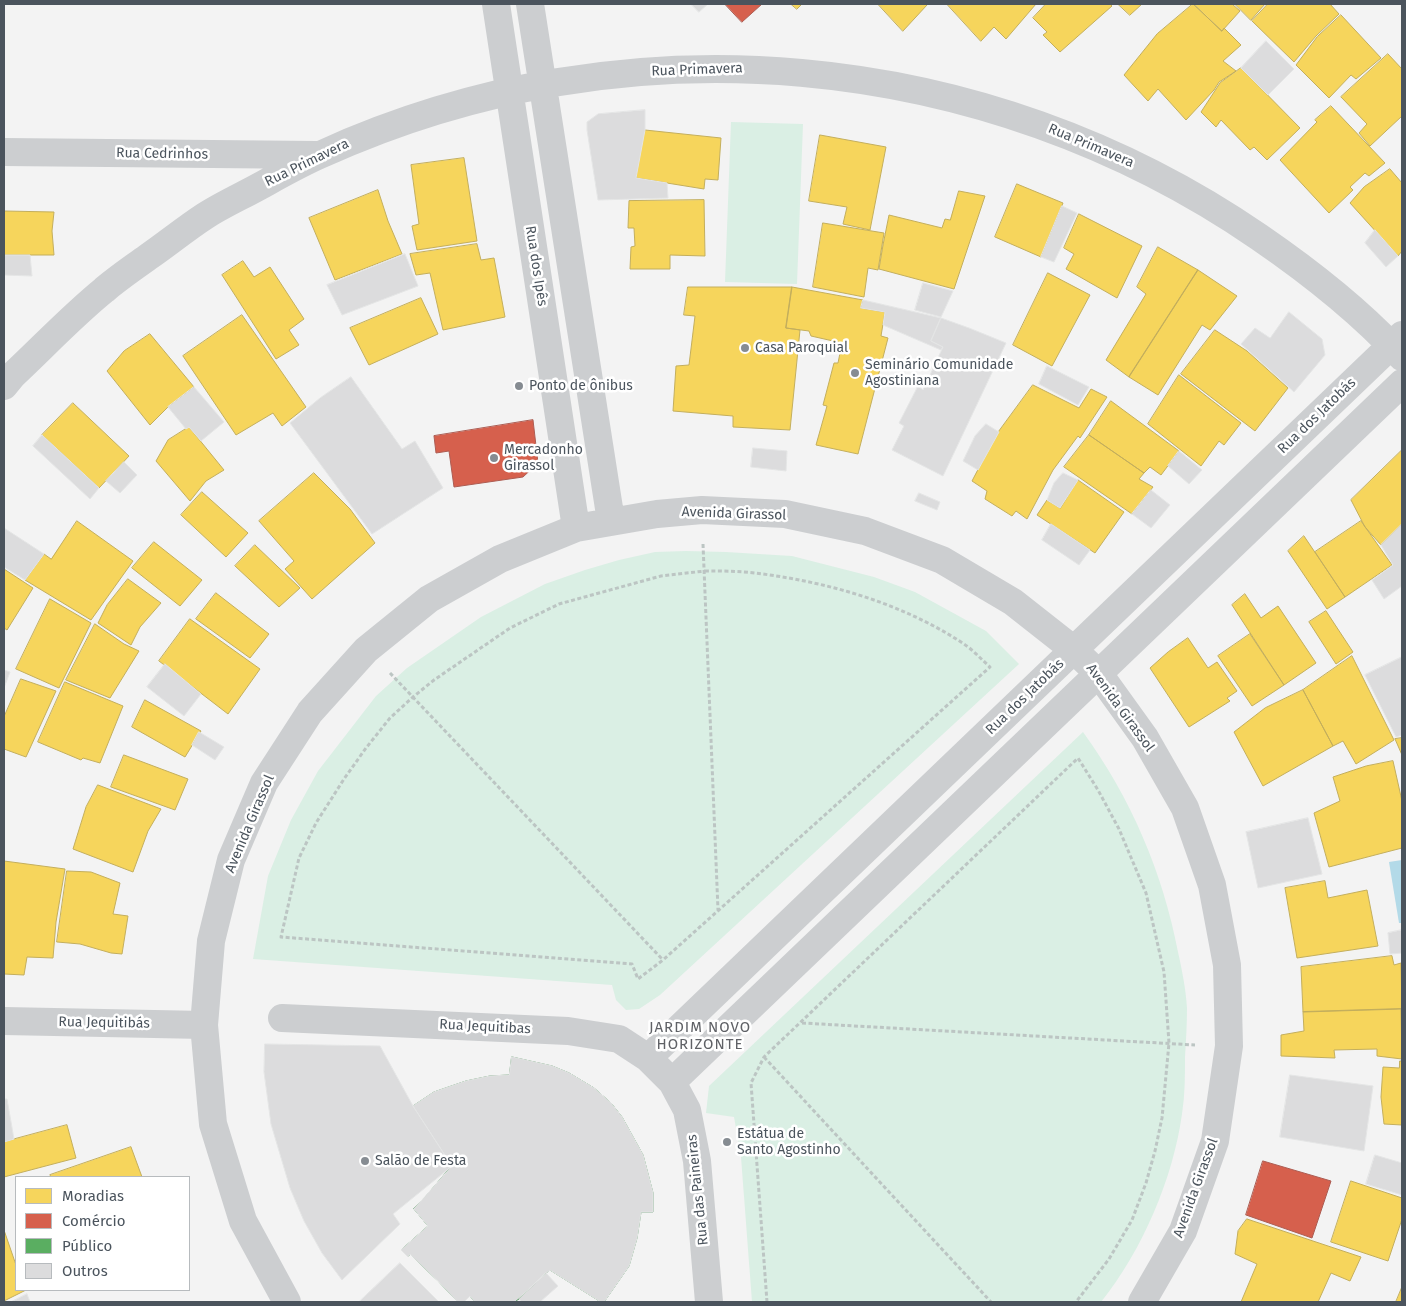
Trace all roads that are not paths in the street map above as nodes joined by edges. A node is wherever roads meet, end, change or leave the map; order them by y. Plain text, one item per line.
1 (496, 4) edge
2 (534, 7) edge
3 (501, 42) junction
4 (541, 85) junction
5 (509, 91) junction
6 (4, 152) edge
7 (320, 154) junction
8 (1399, 346) edge
9 (1402, 383) edge
10 (4, 386) edge
11 (611, 521) junction
12 (576, 528) junction
13 (1074, 650) junction
14 (1099, 674) junction
15 (282, 1018) dead end
16 (4, 1022) edge
17 (204, 1024) junction
18 (648, 1058) junction
19 (672, 1082) junction
20 (287, 1302) edge
21 (709, 1302) edge
22 (1142, 1302) edge

1 - 3 street, Rua dos Ipês
2 - 3 street
2 - 4 street
3 - 5 street, Rua dos Ipês
4 - 5 street, Rua Primavera
4 - 8 street, Rua Primavera
4 - 11 street
5 - 7 street, Rua Primavera
5 - 12 street, Rua dos Ipês
6 - 7 street, Rua Cedrinhos
7 - 10 street, Rua Primavera
8 - 13 street, Rua dos Jatobás
9 - 14 street
11 - 12 street, Avenida Girassol
11 - 13 street, Avenida Girassol
12 - 17 street, Avenida Girassol
13 - 14 street, Avenida Girassol
13 - 18 street, Rua dos Jatobás
14 - 19 street
14 - 22 street, Avenida Girassol
15 - 18 street, Rua Jequitibas
16 - 17 street, Rua Jequitibás
17 - 20 street, Avenida Girassol
18 - 19 street, Rua Jequitibas
19 - 21 street, Rua das Paineiras

